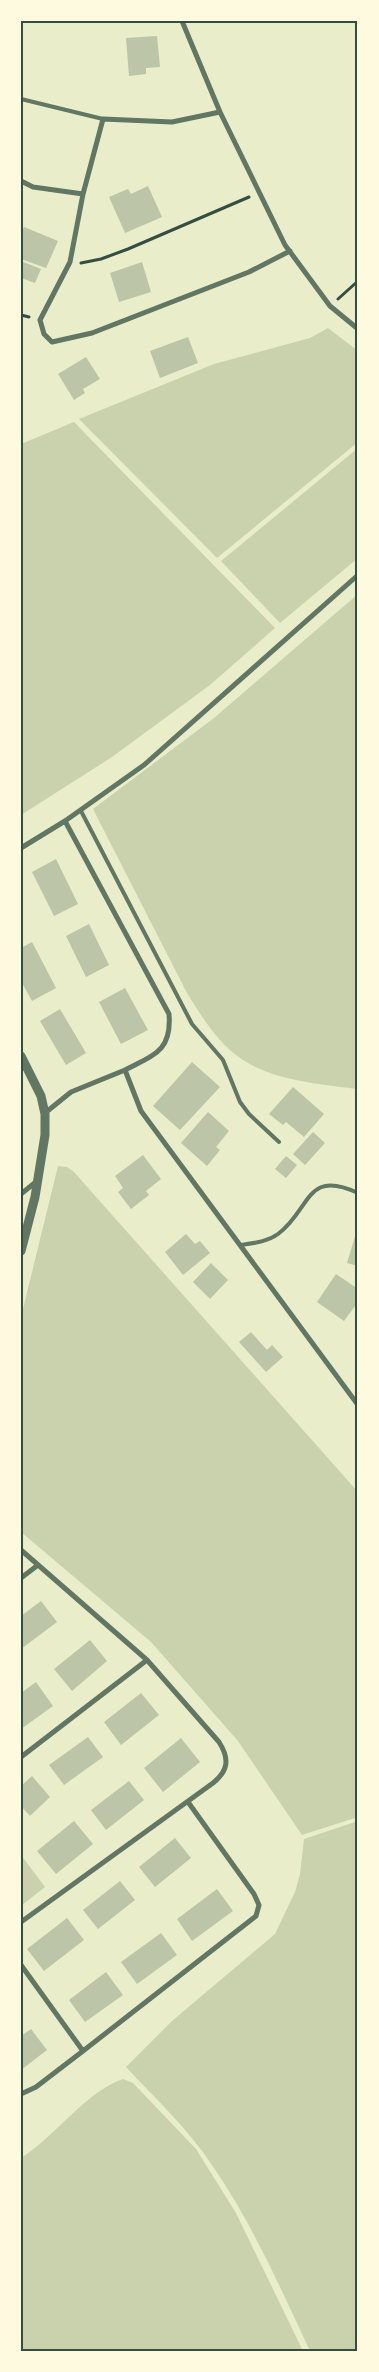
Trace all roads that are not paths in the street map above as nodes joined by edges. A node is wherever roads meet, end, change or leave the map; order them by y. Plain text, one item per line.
1 (182, 21) edge
2 (21, 98) edge
3 (220, 112) junction
4 (103, 119) junction
5 (21, 181) edge
6 (83, 194) junction
7 (290, 251) junction
8 (358, 329) edge
9 (358, 575) edge
10 (81, 811) junction
11 (65, 821) junction
12 (21, 848) edge
13 (21, 1056) edge
14 (125, 1070) junction
15 (45, 1114) junction
16 (279, 1142) dead end
17 (37, 1181) junction
18 (358, 1193) edge
19 (21, 1194) edge
20 (241, 1245) junction
21 (21, 1251) edge
22 (358, 1405) edge
23 (21, 1550) edge
24 (38, 1565) junction
25 (21, 1578) edge
26 (146, 1660) junction
27 (21, 1757) edge
28 (188, 1802) junction
29 (21, 1922) edge
30 (21, 1965) edge
31 (84, 2051) junction
32 (21, 2094) edge

1 - 3 street
2 - 4 lane
3 - 4 street
3 - 7 street
4 - 6 street
5 - 6 street
6 - 7 street
7 - 8 street
9 - 10 street
10 - 11 street
10 - 16 lane
11 - 12 street
11 - 14 street
13 - 15 street
14 - 15 street
14 - 20 street
15 - 17 street
17 - 19 street
17 - 21 street
18 - 20 lane
20 - 22 street
23 - 24 street
24 - 25 street
24 - 26 street
26 - 27 street
26 - 28 street
28 - 29 street
28 - 31 street
30 - 31 street
31 - 32 street

